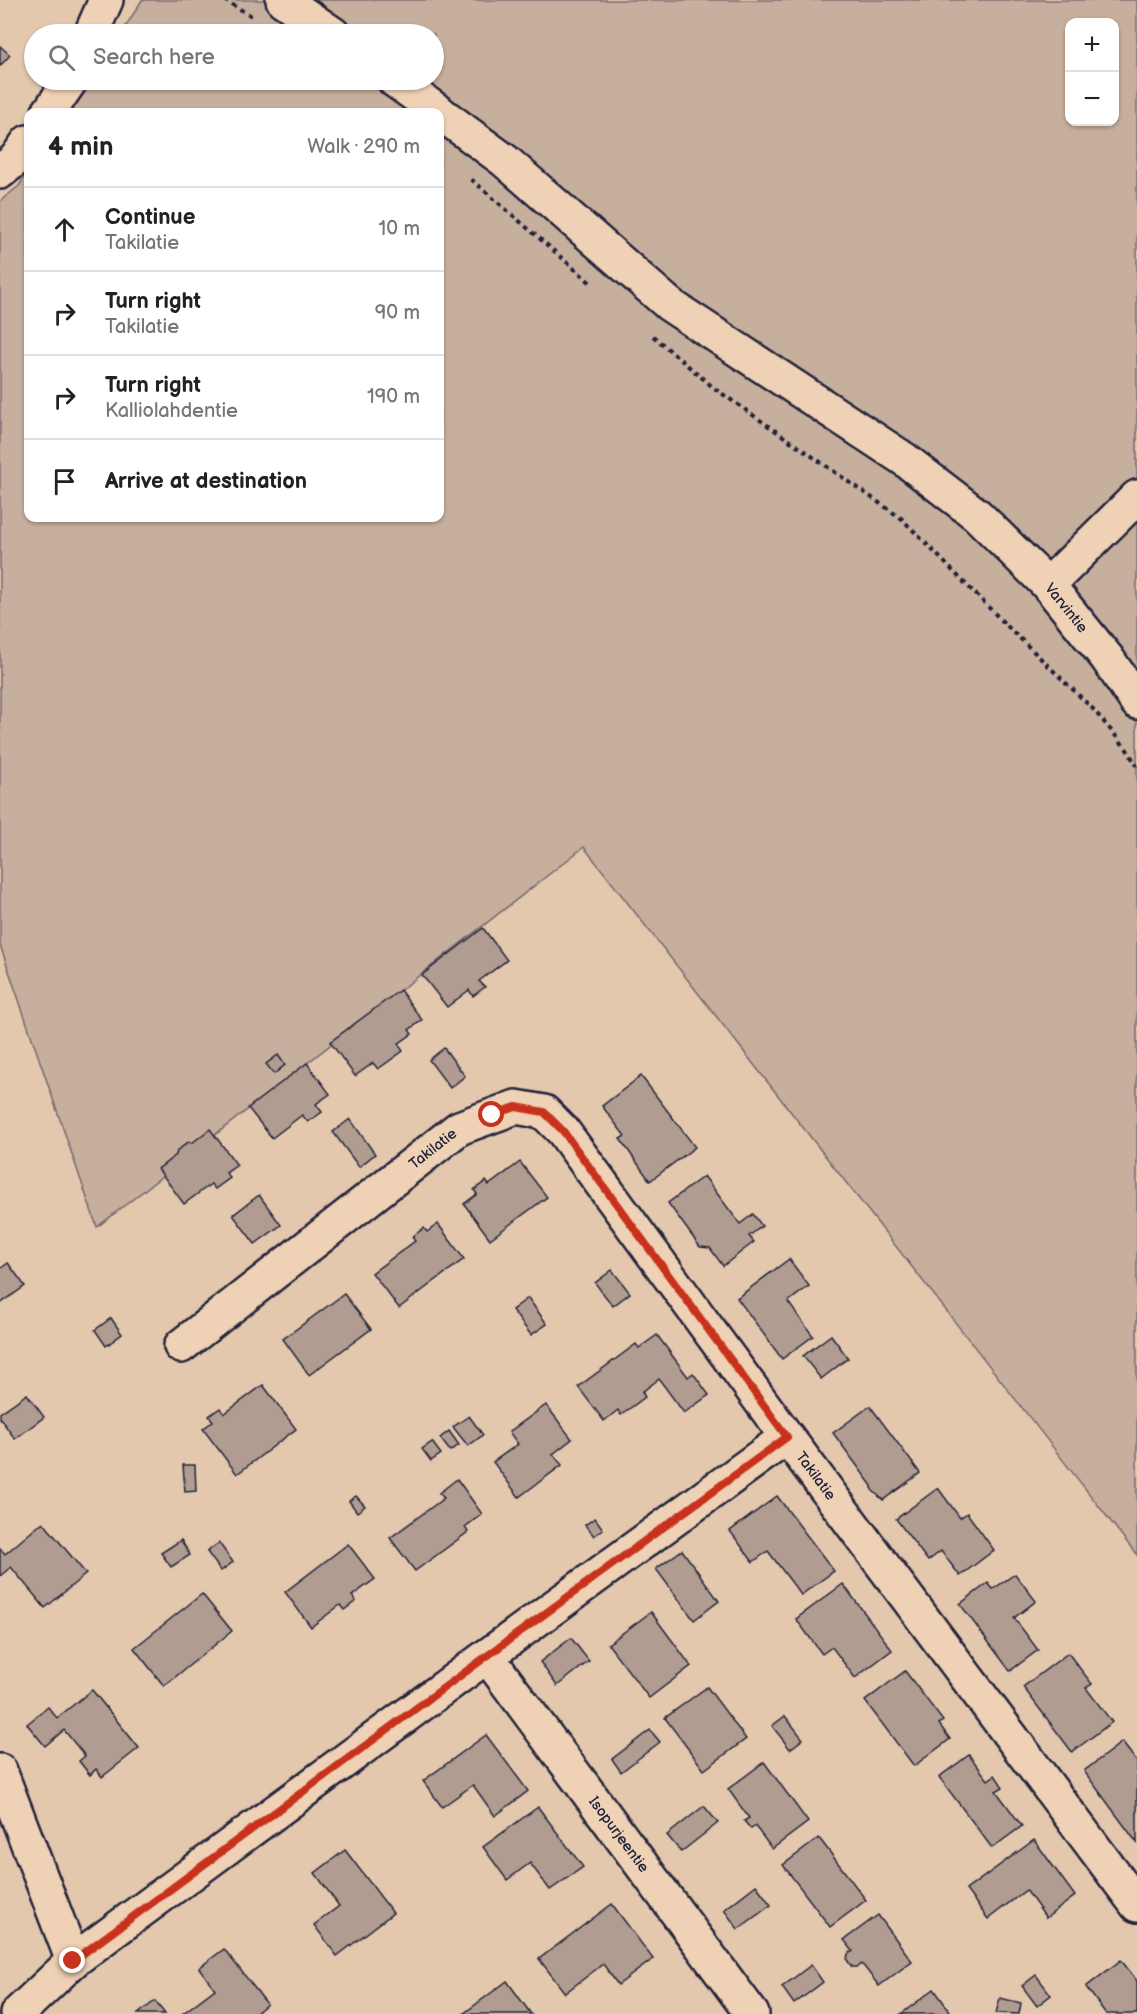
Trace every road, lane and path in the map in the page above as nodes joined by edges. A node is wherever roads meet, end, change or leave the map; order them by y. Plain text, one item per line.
1 (106, 0) edge
2 (283, 0) edge
3 (95, 24) edge
4 (318, 24) edge
5 (64, 90) edge
6 (408, 90) edge
7 (52, 108) edge
8 (432, 108) edge
9 (444, 117) edge
10 (24, 148) edge
11 (0, 172) edge
12 (470, 178) dead end
13 (597, 288) dead end
14 (651, 334) dead end
15 (1137, 497) edge
16 (1048, 585) junction
17 (1137, 702) edge
18 (1137, 766) edge
19 (181, 1346) dead end
20 (787, 1437) junction
21 (487, 1656) junction
22 (0, 1771) edge
23 (1137, 1905) edge
24 (73, 1961) junction
25 (747, 2012) edge
26 (17, 2014) edge

1 - 3 street
2 - 4 street
5 - 7 street
6 - 8 street
9 - 16 street
10 - 11 street
12 - 13 path
14 - 18 path
15 - 16 street, Varvintie
16 - 17 street, Varvintie
19 - 20 street, Takilatie
20 - 21 street
20 - 23 street, Takilatie
21 - 24 street
21 - 25 street, Isopurjeentie
22 - 24 street
24 - 26 street

